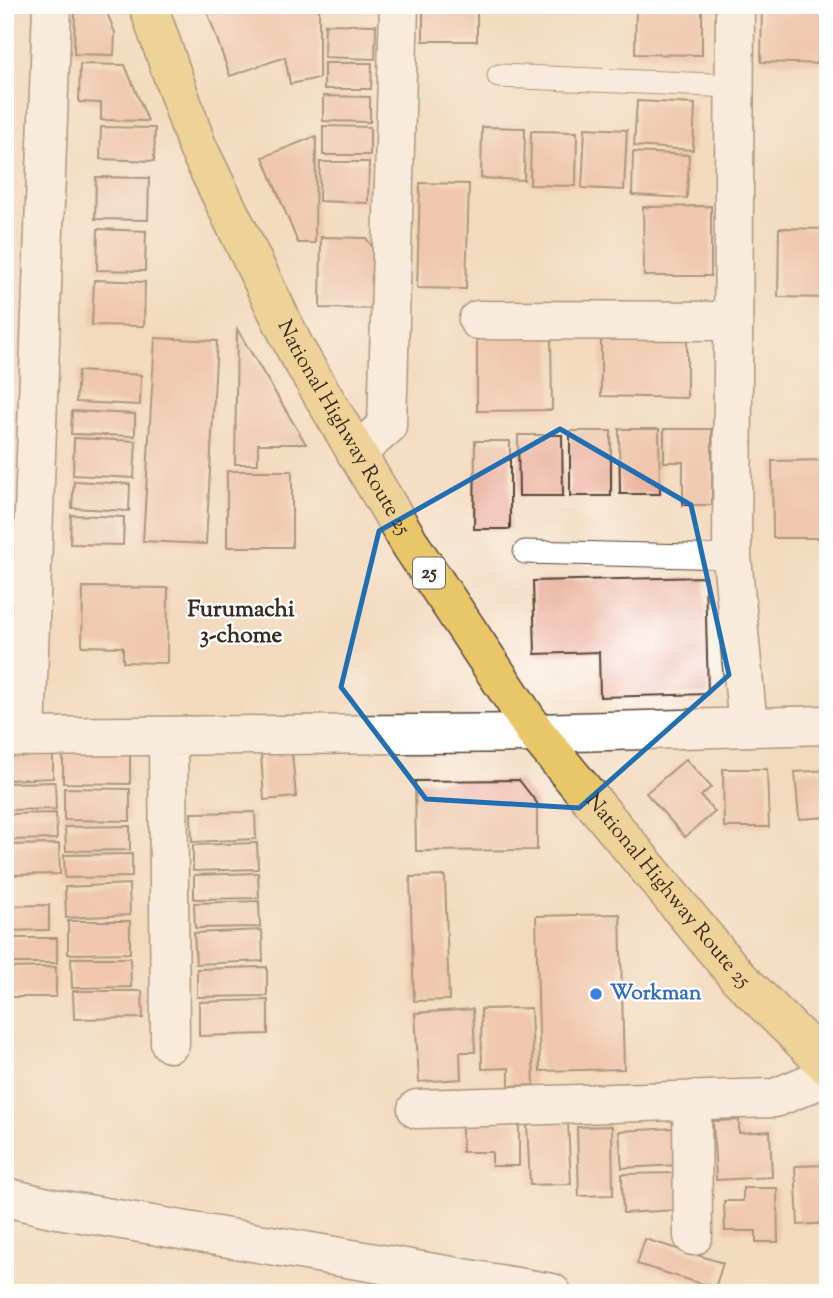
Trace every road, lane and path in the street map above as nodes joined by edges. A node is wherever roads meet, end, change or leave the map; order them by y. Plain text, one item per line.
1 (52, 5) edge
2 (148, 5) edge
3 (399, 5) edge
4 (735, 5) edge
5 (499, 76) dead end
6 (734, 86) junction
7 (478, 320) dead end
8 (733, 321) junction
9 (356, 453) junction
10 (525, 552) dead end
11 (732, 556) junction
12 (828, 725) edge
13 (748, 727) junction
14 (536, 733) junction
15 (168, 736) junction
16 (15, 737) edge
17 (170, 1042) dead end
18 (828, 1066) edge
19 (828, 1076) edge
20 (692, 1100) junction
21 (417, 1110) dead end
22 (5, 1197) edge
23 (693, 1236) dead end
24 (552, 1293) edge

1 - 16 street
2 - 9 highway, National Highway Route 25 / 25
3 - 9 street
4 - 6 street
5 - 6 lane
6 - 8 street
7 - 8 street
8 - 11 street
9 - 14 highway, National Highway Route 25 / 25
10 - 11 lane
11 - 13 street
12 - 13 street
13 - 14 street
14 - 15 street
14 - 18 highway, National Highway Route 25 / 25
15 - 16 street
15 - 17 street
19 - 20 street
20 - 21 street
20 - 23 street
22 - 24 street

